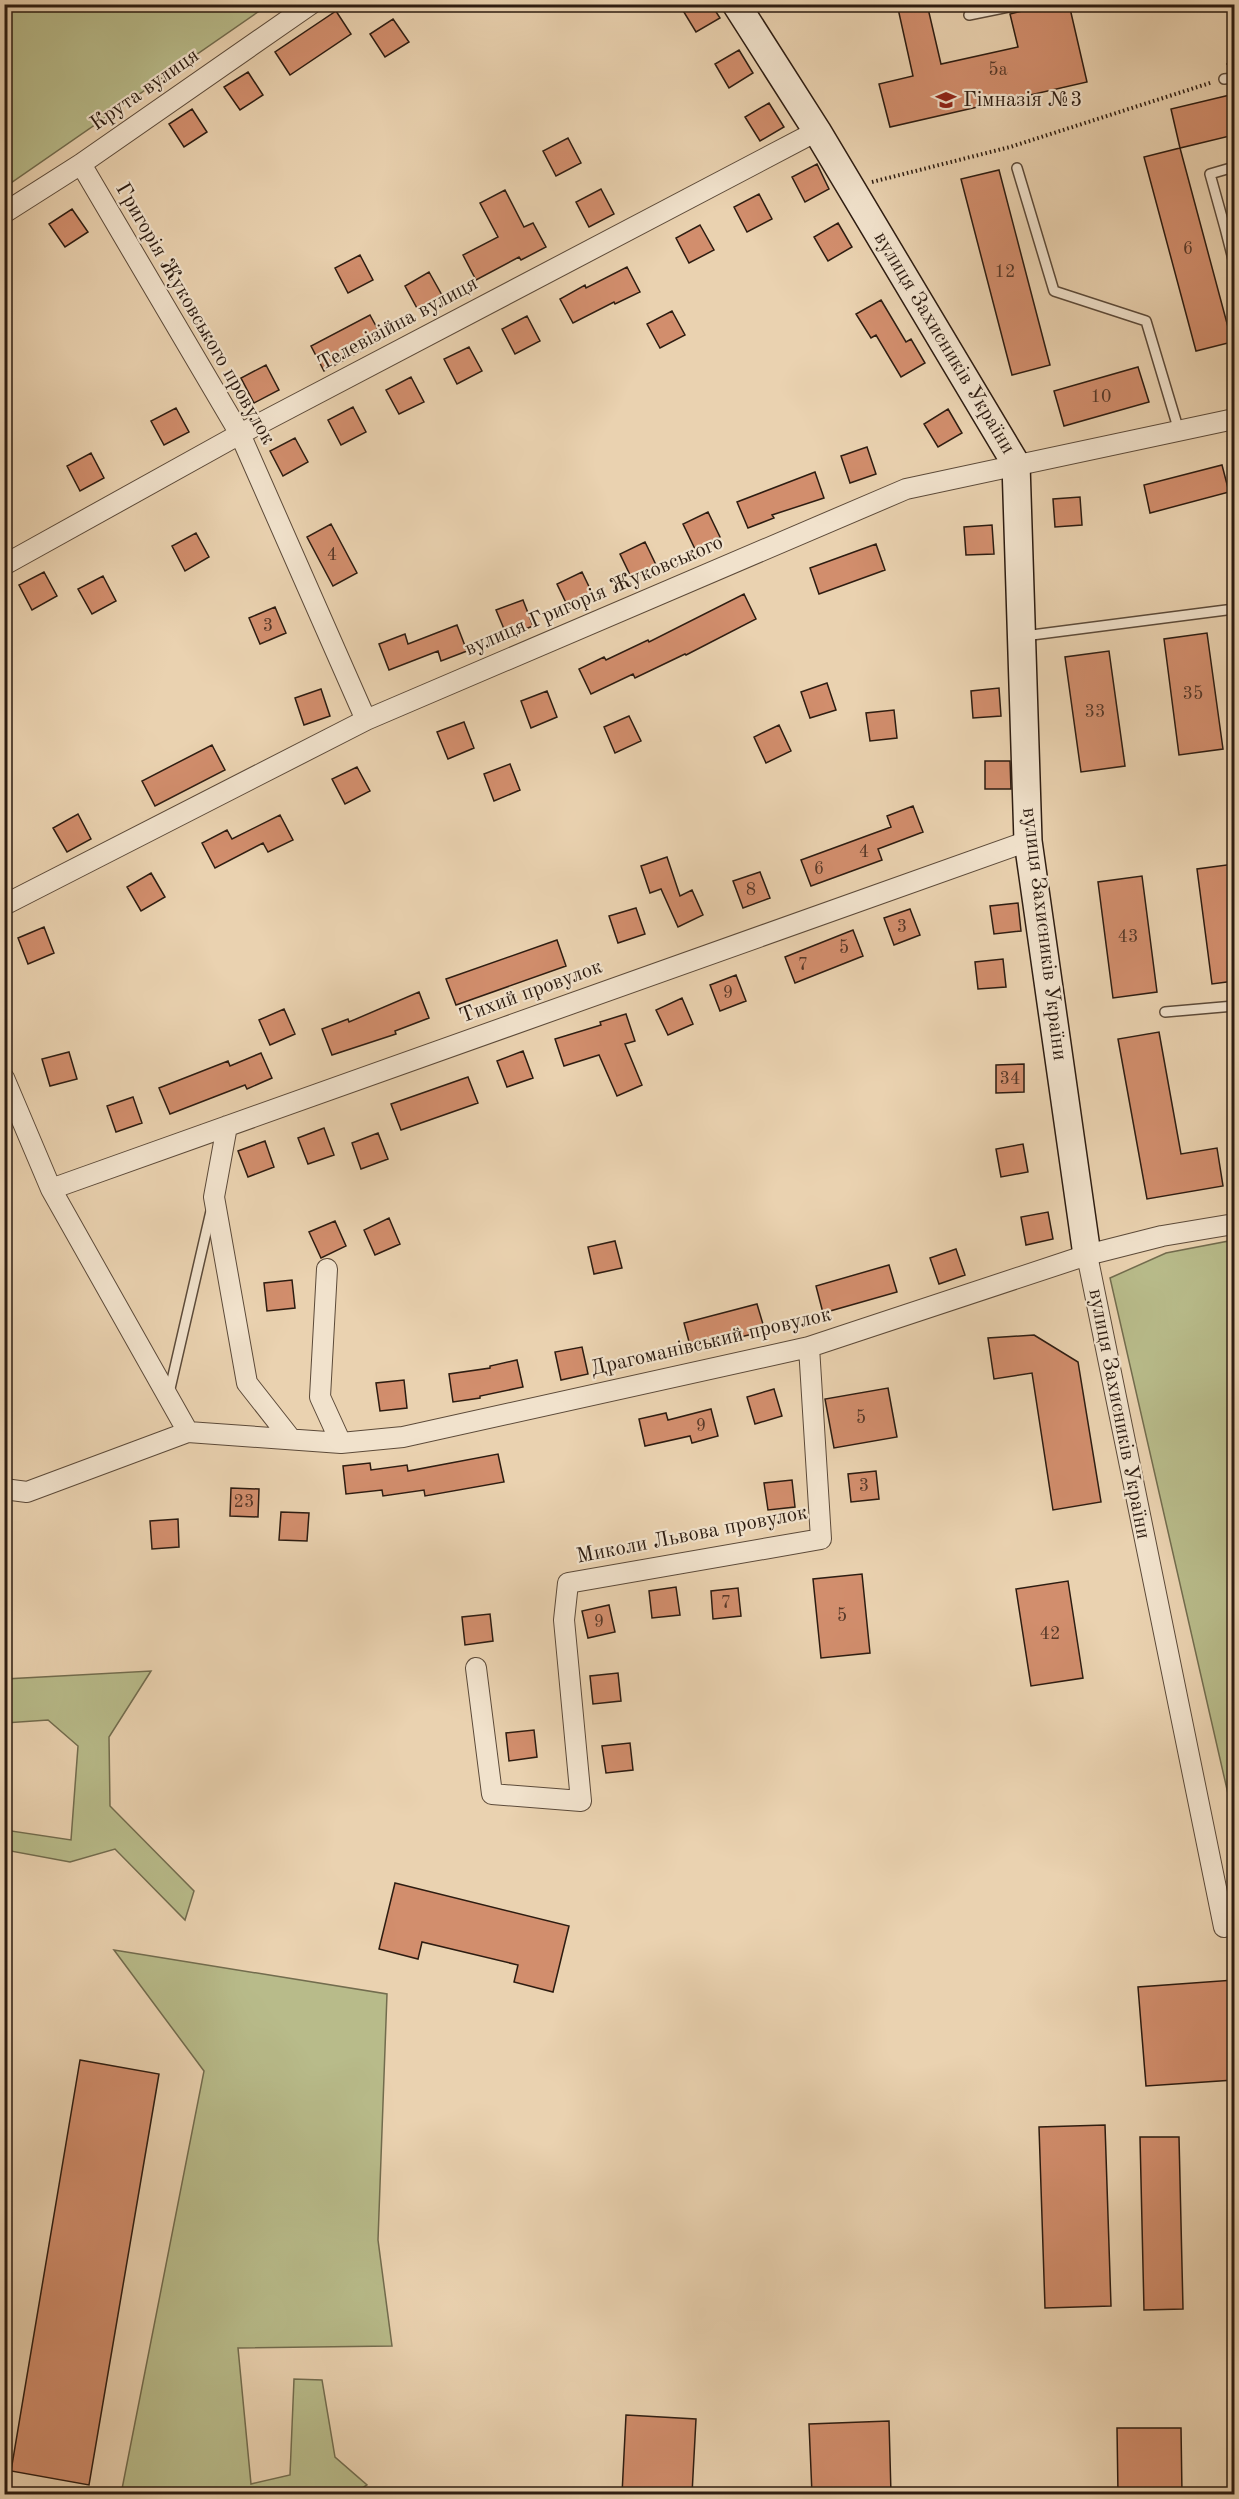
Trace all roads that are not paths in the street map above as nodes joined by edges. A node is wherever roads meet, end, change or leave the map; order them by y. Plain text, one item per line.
1 (311, 4) edge
2 (736, 4) edge
3 (1024, 4) edge
4 (969, 15) dead end
5 (1234, 78) edge
6 (1224, 79) road end
7 (818, 131) junction
8 (81, 164) junction
9 (1234, 167) edge
10 (1017, 168) dead end
11 (4, 213) edge
12 (1230, 230) edge
13 (1234, 262) edge
14 (1234, 419) edge
15 (1179, 431) junction
16 (240, 434) junction
17 (1016, 464) junction
18 (4, 565) edge
19 (1234, 609) edge
20 (1022, 637) junction
21 (366, 720) junction
22 (1028, 841) junction
23 (4, 905) edge
24 (1234, 1006) edge
25 (1165, 1012) dead end
26 (4, 1078) edge
27 (227, 1126) junction
28 (51, 1189) junction
29 (214, 1197) junction
30 (1234, 1224) edge
31 (1087, 1255) junction
32 (327, 1269) dead end
33 (809, 1347) junction
34 (168, 1397) junction
35 (188, 1432) junction
36 (291, 1439) junction
37 (341, 1443) junction
38 (4, 1489) edge
39 (476, 1668) dead end
40 (1224, 1927) dead end

1 - 8 street, Крута вулиця
2 - 7 street, вулиця Захисників України
3 - 4 lane
5 - 6 lane
7 - 16 street, Телевізійна вулиця
7 - 17 street, вулиця Захисників України
8 - 11 street, Крута вулиця
8 - 16 street, Григорія Жуковського провулок
9 - 12 lane
10 - 15 lane
12 - 13 lane
14 - 15 street, вулиця Григорія Жуковського
15 - 17 street, вулиця Григорія Жуковського
16 - 18 street, Телевізійна вулиця
16 - 21 street, Григорія Жуковського провулок
17 - 20 street, вулиця Захисників України
17 - 21 street, вулиця Григорія Жуковського
19 - 20 lane
20 - 22 street, вулиця Захисників України
21 - 23 street, вулиця Григорія Жуковського
22 - 27 street, Тихий провулок
22 - 31 street, вулиця Захисників України
24 - 25 lane
26 - 28 street
27 - 28 street, Тихий провулок
27 - 29 street
28 - 34 street
29 - 34 lane
29 - 36 street
30 - 31 street, Драгоманівський провулок
31 - 33 street, Драгоманівський провулок
31 - 40 street, вулиця Захисників України
32 - 37 street
33 - 37 street, Драгоманівський провулок
33 - 39 street, Миколи Львова провулок
34 - 35 street
35 - 36 street, Драгоманівський провулок
35 - 38 street
36 - 37 street, Драгоманівський провулок

